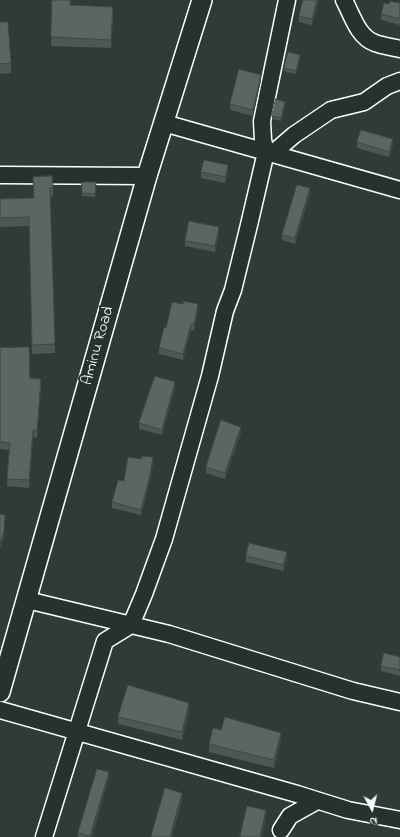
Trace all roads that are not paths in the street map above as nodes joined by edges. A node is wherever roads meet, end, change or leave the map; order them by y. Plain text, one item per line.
1 (202, 0) edge
2 (287, 0) edge
3 (336, 0) edge
4 (348, 3) edge
5 (400, 49) edge
6 (400, 81) edge
7 (164, 123) junction
8 (269, 153) junction
9 (0, 175) edge
10 (147, 176) junction
11 (400, 190) edge
12 (27, 600) junction
13 (131, 625) junction
14 (3, 671) edge
15 (0, 692) edge
16 (400, 702) edge
17 (0, 710) edge
18 (78, 732) junction
19 (317, 801) junction
20 (400, 820) edge
21 (281, 830) dead end
22 (44, 837) edge

1 - 7 street, Aminu Road
2 - 8 street
3 - 4 street
4 - 5 street
6 - 8 street
7 - 8 street
7 - 10 street, Aminu Road
8 - 11 street
8 - 13 street
9 - 10 street
10 - 12 street, Aminu Road
12 - 13 street
12 - 14 street, Aminu Road
13 - 16 street
13 - 18 street
14 - 15 street, Aminu Road
17 - 18 street
18 - 19 street
18 - 22 street
19 - 20 street
19 - 21 street

